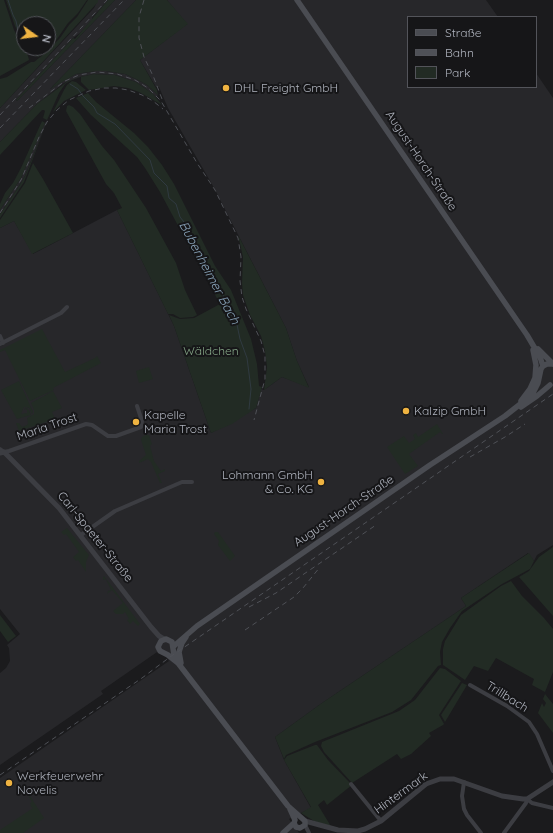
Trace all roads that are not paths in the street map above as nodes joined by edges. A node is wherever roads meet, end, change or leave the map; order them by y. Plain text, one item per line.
1 (297, 0) edge
2 (67, 307) dead end
3 (527, 335) junction
4 (0, 336) edge
5 (2, 343) edge
6 (553, 364) edge
7 (543, 366) junction
8 (540, 377) junction
9 (552, 384) edge
10 (137, 406) dead end
11 (516, 407) junction
12 (505, 416) junction
13 (1, 451) edge
14 (192, 482) dead end
15 (81, 535) junction
16 (196, 626) junction
17 (187, 634) junction
18 (164, 640) junction
19 (173, 648) junction
20 (166, 654) junction
21 (180, 665) junction
22 (470, 685) dead end
23 (553, 771) edge
24 (464, 782) junction
25 (553, 782) edge
26 (351, 784) dead end
27 (527, 799) junction
28 (553, 808) edge
29 (381, 820) junction
30 (300, 823) junction
31 (357, 832) edge
32 (283, 833) edge
33 (288, 833) edge
34 (308, 833) edge
35 (481, 833) edge
36 (504, 833) edge

1 - 3 main road, August-Horch-Straße
2 - 5 street
3 - 6 main road, August-Horch-Straße
3 - 7 main road, August-Horch-Straße
3 - 11 main road
4 - 5 street
6 - 7 main road, August-Horch-Straße
7 - 8 main road, August-Horch-Straße
8 - 9 main road, August-Horch-Straße
8 - 11 main road, August-Horch-Straße
9 - 12 main road, August-Horch-Straße
10 - 13 street, Maria Trost
11 - 12 main road, August-Horch-Straße
12 - 16 main road, August-Horch-Straße
13 - 15 street, Carl-Spaeter-Straße
14 - 15 street
15 - 18 street, Carl-Spaeter-Straße
16 - 17 main road, August-Horch-Straße
16 - 18 main road, August-Horch-Straße
17 - 19 main road, August-Horch-Straße
17 - 21 main road, August-Horch-Straße
18 - 19 main road, Carl-Spaeter-Straße
18 - 20 main road, Carl-Spaeter-Straße
19 - 20 main road
19 - 21 main road, Carl-Spaeter-Straße
20 - 21 main road, Carl-Spaeter-Straße
21 - 30 main road, Carl-Spaeter-Straße
22 - 23 street, Trillbach
24 - 27 street, Hintermark
24 - 29 street, Hintermark
24 - 35 street
25 - 27 street
26 - 29 street
27 - 28 street
27 - 36 street
29 - 31 street, Hintermark
30 - 31 street, Hintermark
30 - 32 main road
30 - 33 main road
30 - 34 street, Carl-Spaeter-Straße

